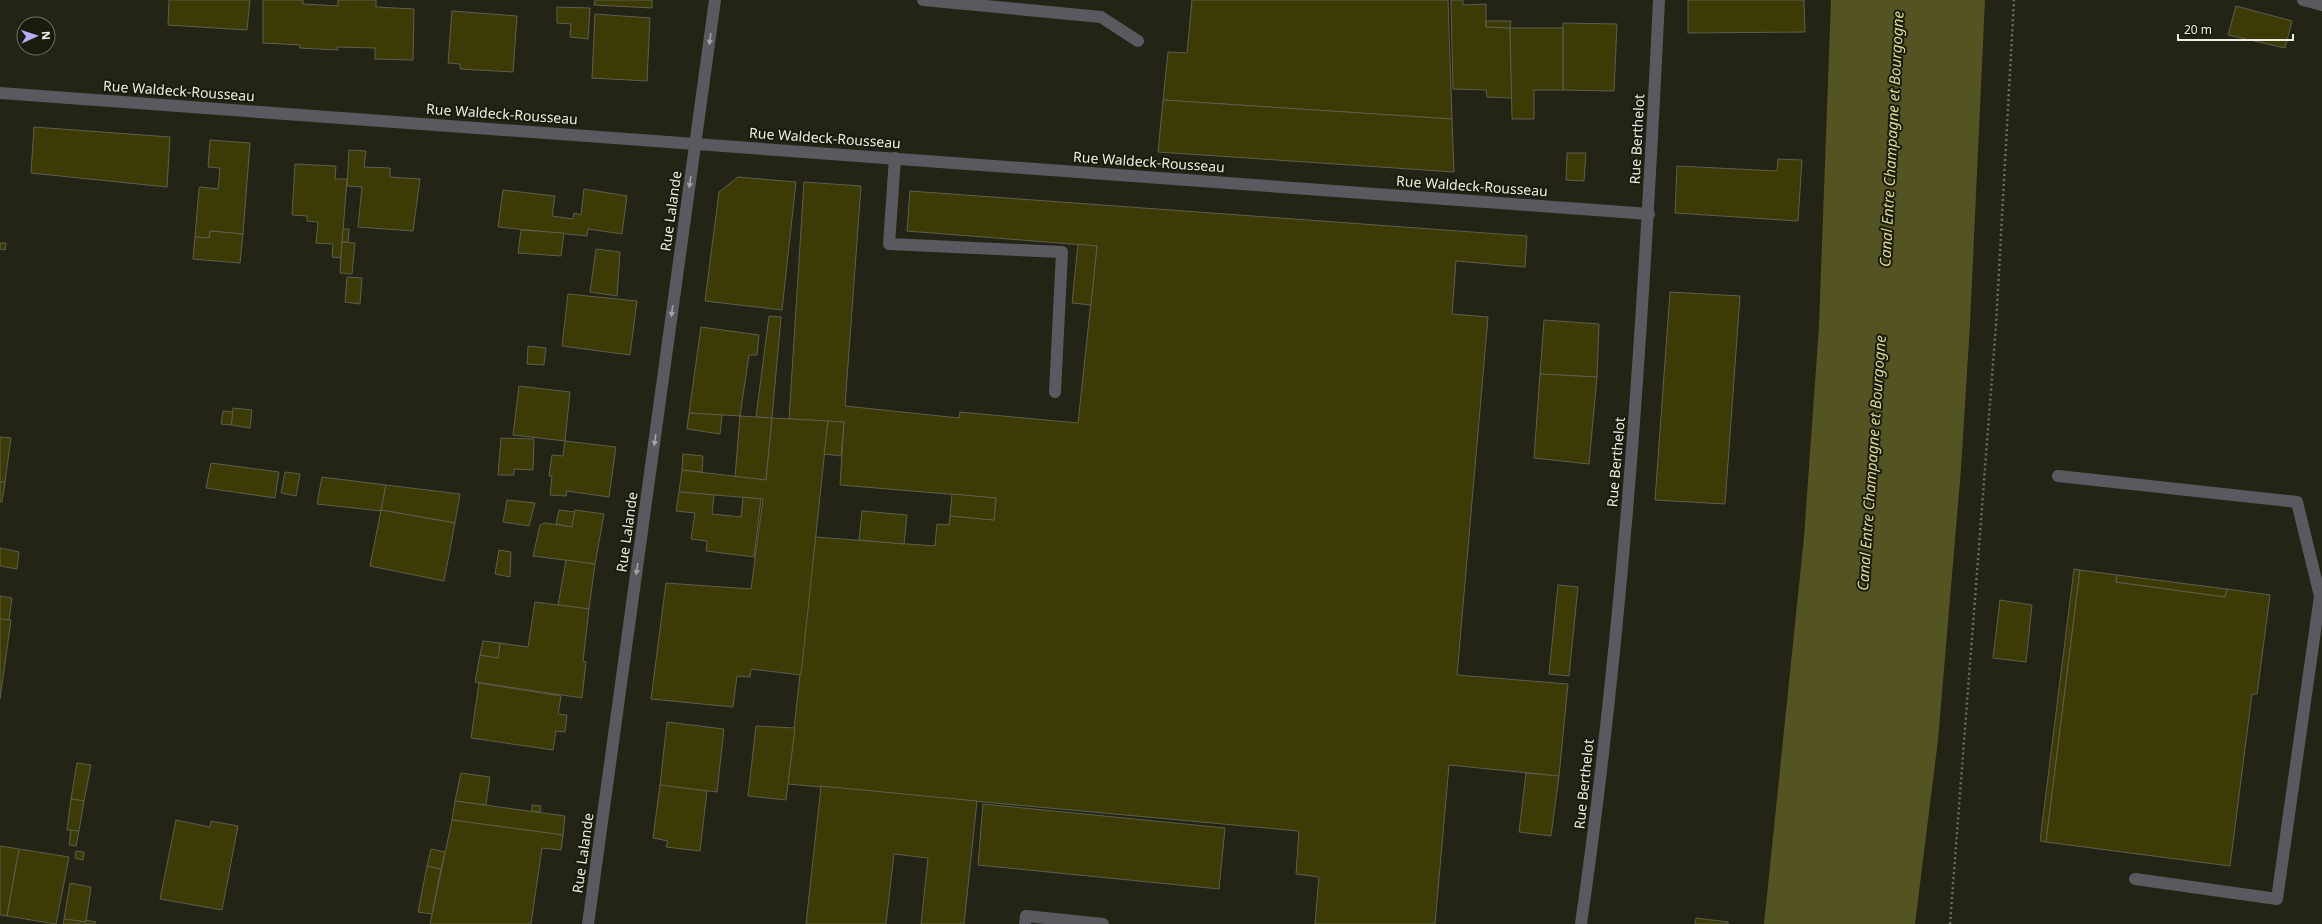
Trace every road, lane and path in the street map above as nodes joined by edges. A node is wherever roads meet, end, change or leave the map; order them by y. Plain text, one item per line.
1 (715, 0) edge
2 (923, 0) edge
3 (1659, 0) edge
4 (2014, 0) edge
5 (2303, 0) edge
6 (2322, 5) edge
7 (1138, 41) dead end
8 (0, 93) edge
9 (695, 144) junction
10 (895, 158) junction
11 (1648, 214) junction
12 (1055, 392) dead end
13 (2058, 476) dead end
14 (2321, 596) edge
15 (2135, 879) dead end
16 (588, 924) edge
17 (1025, 924) edge
18 (1103, 924) edge
19 (1581, 924) edge
20 (1950, 924) edge

1 -> 9 street, Rue Lalande
2 - 7 street
3 - 11 street, Rue Berthelot
4 - 20 path
5 - 6 street
8 - 9 street, Rue Waldeck-Rousseau
9 - 10 street, Rue Waldeck-Rousseau
9 -> 16 street, Rue Lalande
10 - 11 street, Rue Waldeck-Rousseau
10 - 12 street
11 - 19 street, Rue Berthelot
13 - 14 street
14 - 15 street
17 - 18 street

